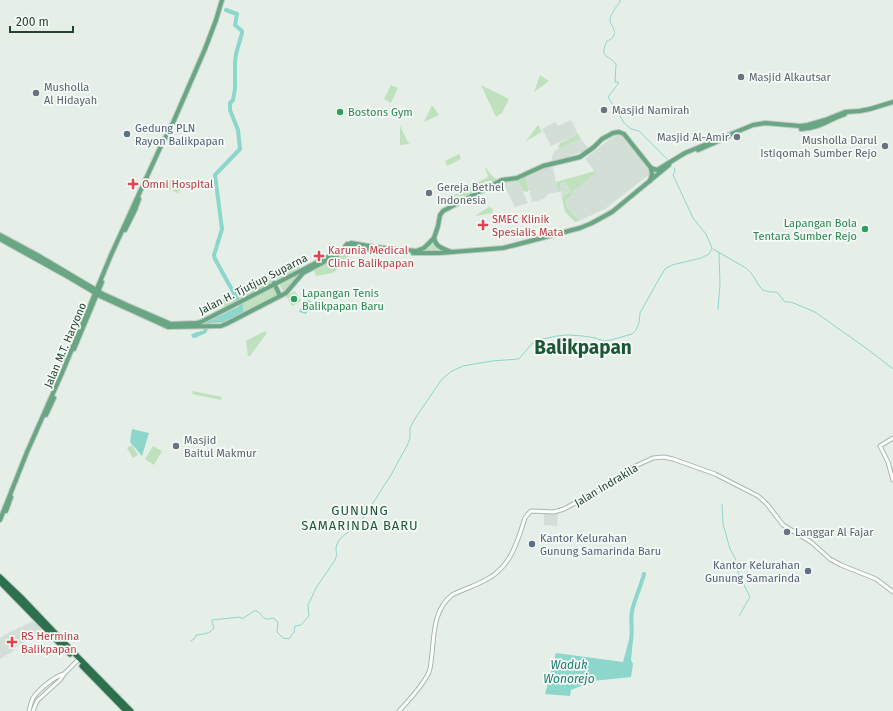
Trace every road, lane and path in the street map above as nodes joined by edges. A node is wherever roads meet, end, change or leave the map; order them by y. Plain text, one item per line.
1 (221, 0) edge
2 (893, 103) edge
3 (669, 163) junction
4 (653, 168) junction
5 (650, 181) junction
6 (0, 235) edge
7 (434, 238) junction
8 (0, 239) edge
9 (348, 244) junction
10 (351, 251) junction
11 (451, 252) junction
12 (274, 283) junction
13 (96, 292) junction
14 (280, 296) junction
15 (893, 438) edge
16 (893, 480) edge
17 (14, 486) junction
18 (0, 520) edge
19 (0, 524) edge
20 (0, 577) edge
21 (1, 583) edge
22 (893, 592) edge
23 (77, 661) junction
24 (64, 674) junction
25 (32, 702) junction
26 (35, 703) junction
27 (127, 710) edge
28 (29, 711) edge
29 (34, 711) edge
30 (399, 711) edge

1 - 13 main road, Jalan M.T. Haryono
2 - 3 main road
3 - 4 main road
3 - 5 main road
4 - 5 main road
4 - 7 main road
5 - 11 main road
6 - 13 main road
7 - 9 main road
7 - 11 main road
8 - 13 main road
9 - 10 main road
9 - 10 main road
9 - 12 main road, Jalan H. Tjutjup Suparna
10 - 11 main road
10 - 14 main road, Jalan H. Tjutjup Suparna
12 - 13 main road, Jalan H. Tjutjup Suparna
12 - 14 main road
13 - 14 main road, Jalan H. Tjutjup Suparna
13 - 17 main road, Jalan M.T. Haryono
15 - 16 street
17 - 18 main road, Jalan M.T. Haryono
17 - 19 main road, Jalan M.T. Haryono
20 - 27 highway
21 - 23 highway
22 - 30 street, Jalan Indrakila
23 - 24 street
23 - 27 highway
24 - 25 street
24 - 26 street
25 - 26 street
25 - 28 street
26 - 29 street

